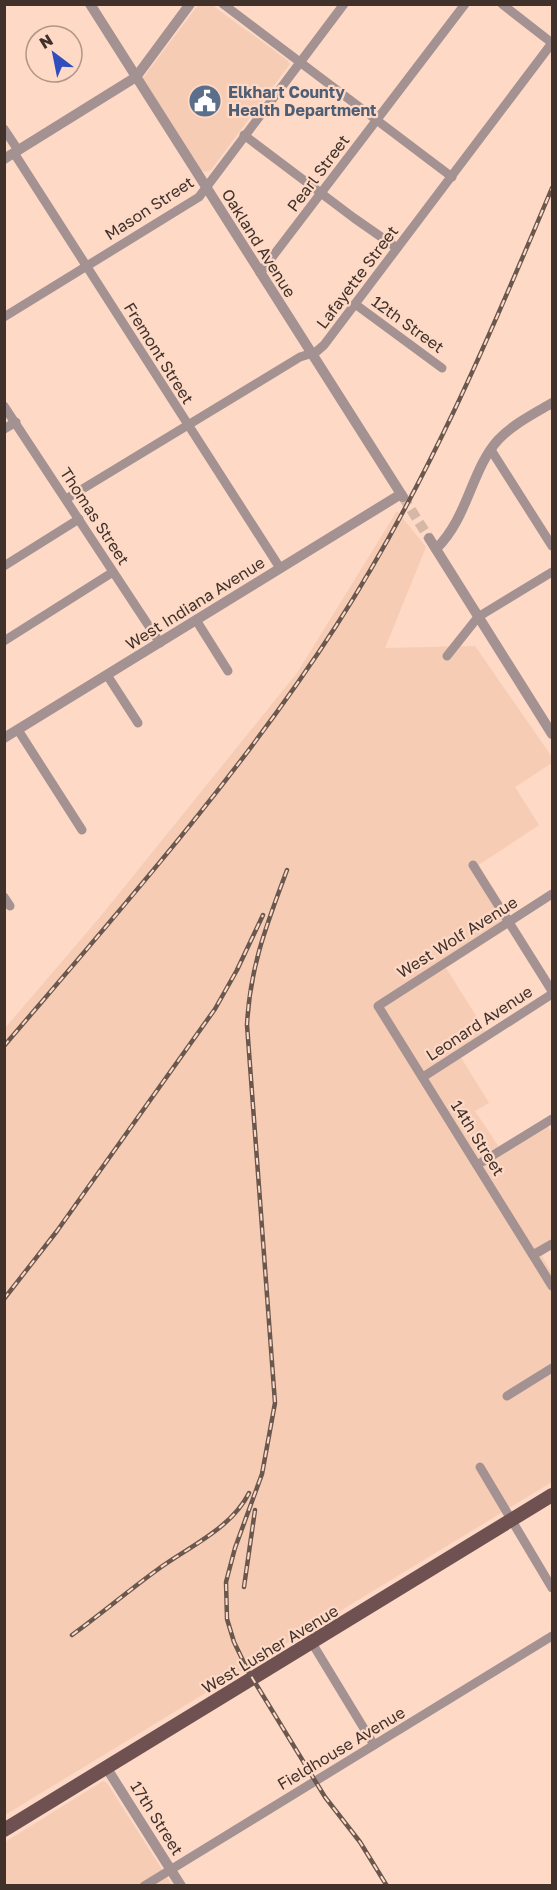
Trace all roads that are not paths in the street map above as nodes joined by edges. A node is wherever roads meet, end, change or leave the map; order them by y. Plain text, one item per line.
1 (90, 4) edge
2 (190, 4) edge
3 (223, 4) edge
4 (344, 4) edge
5 (465, 4) edge
6 (502, 4) edge
7 (552, 43) edge
8 (300, 62) junction
9 (135, 77) junction
10 (376, 121) junction
11 (4, 129) edge
12 (244, 135) junction
13 (12, 154) edge
14 (452, 177) junction
15 (206, 188) junction
16 (321, 194) junction
17 (397, 248) junction
18 (87, 266) junction
19 (260, 273) junction
20 (355, 304) junction
21 (4, 316) edge
22 (310, 353) junction
23 (442, 368) dead end
24 (552, 403) edge
25 (4, 406) edge
26 (16, 422) junction
27 (187, 425) junction
28 (4, 429) edge
29 (491, 450) junction
30 (402, 495) joint
31 (66, 499) junction
32 (79, 519) junction
33 (429, 538) tunnel mouth
34 (552, 546) edge
35 (436, 549) junction
36 (4, 566) edge
37 (280, 568) junction
38 (552, 572) edge
39 (113, 573) junction
40 (478, 616) junction
41 (196, 620) junction
42 (4, 641) edge
43 (160, 643) junction
44 (447, 656) dead end
45 (228, 671) dead end
46 (107, 675) junction
47 (138, 723) dead end
48 (18, 730) junction
49 (552, 734) edge
50 (4, 738) edge
51 (82, 830) dead end
52 (473, 865) dead end
53 (552, 894) edge
54 (510, 921) junction
55 (552, 993) edge
56 (378, 1006) joint
57 (423, 1077) junction
58 (552, 1119) edge
59 (477, 1165) junction
60 (552, 1244) edge
61 (533, 1255) junction
62 (552, 1286) edge
63 (552, 1368) edge
64 (507, 1396) dead end
65 (480, 1467) dead end
66 (552, 1495) edge
67 (512, 1521) junction
68 (552, 1587) edge
69 (552, 1636) edge
70 (312, 1643) junction
71 (374, 1745) junction
72 (106, 1767) junction
73 (4, 1830) edge
74 (171, 1869) junction
75 (144, 1886) edge
76 (181, 1886) edge

1 - 9 street, Oakland Avenue
2 - 9 street
3 - 8 street
4 - 8 street, Mason Street
5 - 10 street, Pearl Street
6 - 7 street
7 - 14 street, Lafayette Street
8 - 10 street
8 - 12 street, Mason Street
9 - 13 street
9 - 15 street, Oakland Avenue
10 - 14 street
10 - 16 street, Pearl Street
11 - 13 street, Fremont Street
12 - 15 street, Mason Street
12 - 16 street
13 - 18 street, Fremont Street
14 - 17 street, Lafayette Street
15 - 18 street, Mason Street
15 - 19 street, Oakland Avenue
16 - 17 street
16 - 19 street, Pearl Street
17 - 20 street, Lafayette Street
18 - 21 street, Mason Street
18 - 27 street, Fremont Street
19 - 22 street, Oakland Avenue
20 - 22 street, Lafayette Street
20 - 23 street, 12th Street
22 - 27 street, Lafayette Street
22 - 30 street, Oakland Avenue
24 - 29 street
25 - 26 street, Thomas Street
26 - 28 street
26 - 31 street, Thomas Street
27 - 31 street, Lafayette Street
27 - 37 street, Fremont Street
29 - 34 street
29 - 35 street
30 - 37 street, West Indiana Avenue
31 - 32 street, Thomas Street
32 - 36 street
32 - 39 street, Thomas Street
33 - 35 street
35 - 40 street
37 - 41 street, West Indiana Avenue
38 - 40 street
39 - 42 street
39 - 43 street, Thomas Street
40 - 44 street
40 - 49 street
41 - 43 street, West Indiana Avenue
41 - 45 street
43 - 46 street, West Indiana Avenue
46 - 47 street
46 - 48 street, West Indiana Avenue
48 - 50 street, West Indiana Avenue
48 - 51 street
52 - 54 street
53 - 54 street, West Wolf Avenue
54 - 55 street
54 - 56 street, West Wolf Avenue
55 - 57 street, Leonard Avenue
56 - 57 street, 14th Street
57 - 59 street, 14th Street
58 - 59 street
59 - 61 street, 14th Street
60 - 61 street
61 - 62 street, 14th Street
63 - 64 street
65 - 67 street
66 - 67 main road, West Lusher Avenue
67 - 68 street
67 - 70 main road, West Lusher Avenue
69 - 71 street, Fieldhouse Avenue
70 - 71 street
70 - 72 main road, West Lusher Avenue
71 - 74 street, Fieldhouse Avenue
72 - 73 main road, West Lusher Avenue
72 - 74 street, 17th Street
74 - 75 street, Fieldhouse Avenue
74 - 76 street, 17th Street

